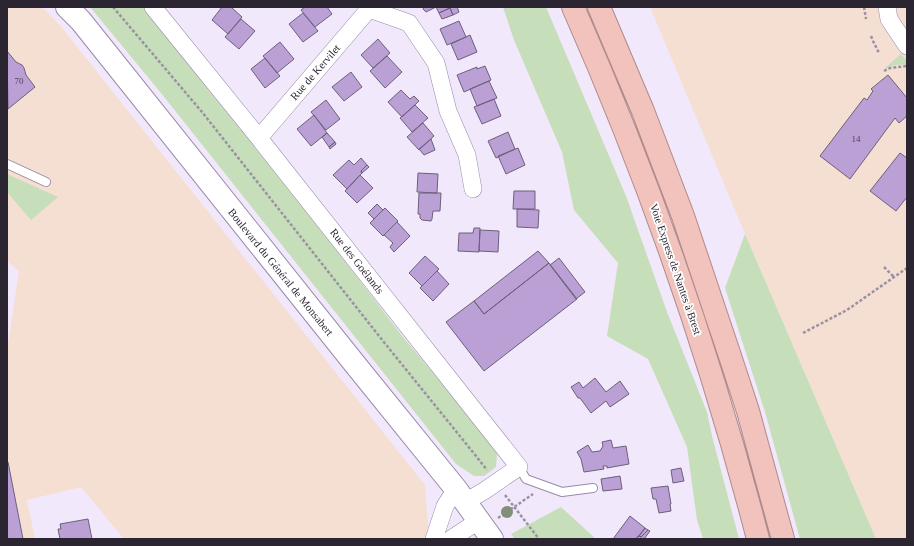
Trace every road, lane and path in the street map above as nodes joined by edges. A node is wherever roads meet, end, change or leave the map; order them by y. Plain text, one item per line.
1 (67, 7) edge
2 (113, 7) edge
3 (153, 7) edge
4 (573, 7) edge
5 (599, 7) edge
6 (864, 7) edge
7 (888, 7) edge
8 (368, 8) edge
9 (866, 18) dead end
10 (871, 36) dead end
11 (907, 46) edge
12 (879, 53) dead end
13 (907, 66) edge
14 (884, 71) dead end
15 (259, 138) junction
16 (7, 164) edge
17 (46, 182) dead end
18 (473, 189) dead end
19 (884, 267) dead end
20 (907, 268) edge
21 (894, 277) junction
22 (803, 333) dead end
23 (519, 466) junction
24 (496, 483) junction
25 (540, 484) junction
26 (593, 488) dead end
27 (460, 495) junction
28 (514, 506) junction
29 (488, 519) junction
30 (434, 539) edge
31 (452, 539) edge
32 (492, 539) edge
33 (539, 539) edge
34 (758, 539) edge
35 (783, 539) edge

1 - 27 main road, Boulevard du Général de Monsabert
2 - 24 path
3 - 15 street, Rue des Goélands
4 - 34 highway, Voie Express de Nantes à Brest
5 - 35 highway
6 - 9 path
7 - 11 street
8 - 15 street, Rue de Kervilet
8 - 18 street
10 - 12 path
13 - 14 path
15 - 23 street, Rue des Goélands
16 - 17 lane
19 - 21 path
20 - 21 path
21 - 22 path
23 - 24 street
23 - 25 lane
24 - 27 street
24 - 28 path
25 - 26 lane
25 - 28 path
27 - 29 main road, Boulevard du Général de Monsabert
27 - 30 street
28 - 29 path
28 - 33 path
29 - 31 street
29 - 32 main road, Boulevard du Général de Monsabert

